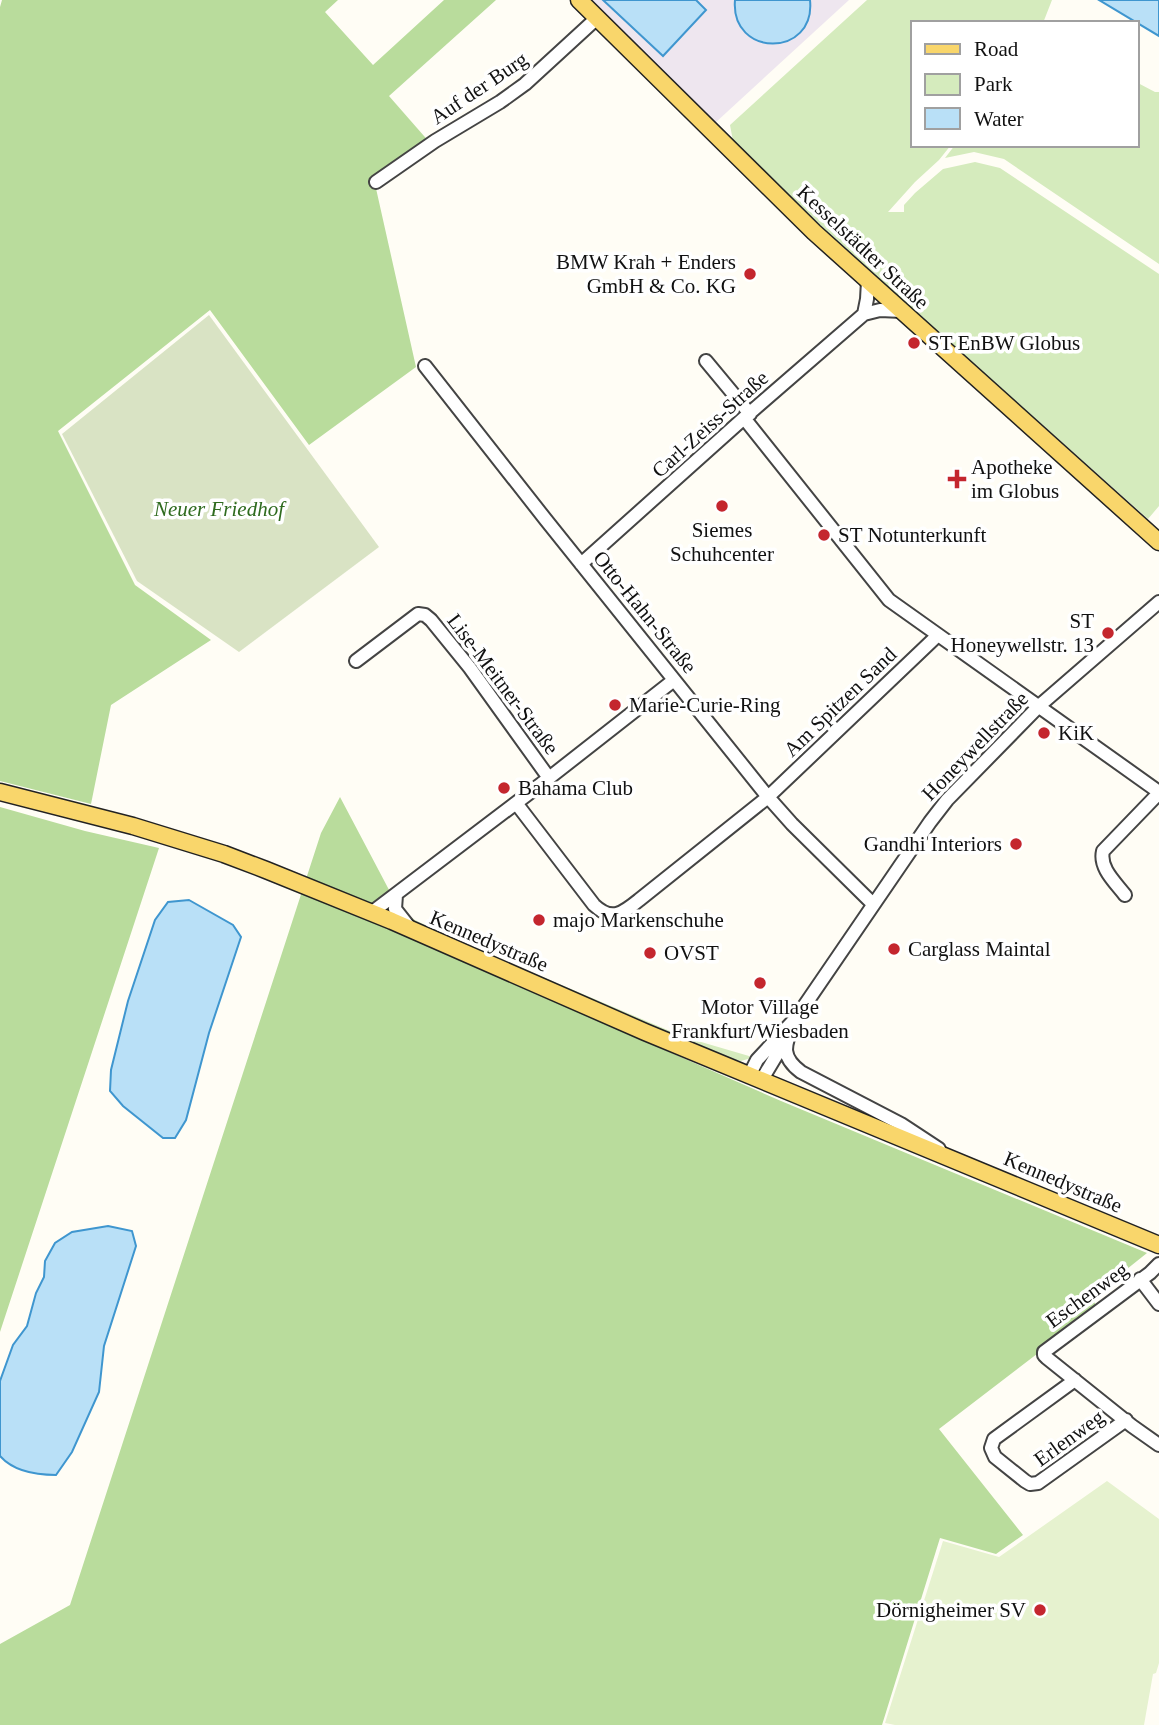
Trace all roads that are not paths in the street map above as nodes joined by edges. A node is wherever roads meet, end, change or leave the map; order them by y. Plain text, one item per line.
1 (579, 0) edge
2 (597, 18) junction
3 (376, 183) dead end
4 (867, 281) junction
5 (902, 311) junction
6 (864, 314) junction
7 (706, 361) dead end
8 (425, 366) dead end
9 (747, 416) junction
10 (1153, 537) edge
11 (1159, 549) edge
12 (581, 564) junction
13 (1159, 602) edge
14 (938, 635) junction
15 (356, 661) dead end
16 (674, 680) junction
17 (1040, 706) junction
18 (549, 778) junction
19 (0, 792) edge
20 (1159, 792) edge
21 (768, 797) junction
22 (516, 803) junction
23 (396, 895) junction
24 (1125, 895) dead end
25 (873, 904) junction
26 (371, 913) junction
27 (412, 931) junction
28 (796, 1018) junction
29 (789, 1034) junction
30 (755, 1078) junction
31 (950, 1158) junction
32 (1159, 1245) edge
33 (1159, 1264) edge
34 (1140, 1279) junction
35 (1159, 1304) edge
36 (1075, 1380) junction
37 (1126, 1420) junction
38 (1159, 1445) edge

1 - 2 main road, Kesselstädter Straße
2 - 3 street, Auf der Burg
2 - 4 main road, Kesselstädter Straße
4 - 5 main road, Kesselstädter Straße
4 - 6 street
5 - 6 street
5 - 10 main road, Kesselstädter Straße
6 - 9 street, Carl-Zeiss-Straße
7 - 9 street
8 - 12 street, Otto-Hahn-Straße
9 - 12 street, Carl-Zeiss-Straße
9 - 14 street
10 - 11 street
12 - 16 street, Otto-Hahn-Straße
13 - 17 street, Honeywellstraße
14 - 17 street
14 - 21 street, Am Spitzen Sand
15 - 18 street, Lise-Meitner-Straße
16 - 18 street
16 - 21 street, Otto-Hahn-Straße
17 - 20 street
17 - 25 street, Honeywellstraße
18 - 22 street
19 - 26 main road, Kennedystraße
20 - 24 street
21 - 22 street
21 - 25 street, Otto-Hahn-Straße
22 - 23 street
23 - 26 street
23 - 27 street
25 - 28 street, Honeywellstraße
26 - 27 main road, Kennedystraße
27 - 30 main road, Kennedystraße
28 - 29 street
28 - 30 street, Honeywellstraße
29 - 30 street
29 - 31 street, Kennedystraße
30 - 31 main road, Kennedystraße
31 - 32 main road, Kennedystraße
33 - 34 street, Eschenweg
34 - 35 street
34 - 36 street, Eschenweg
36 - 37 street
36 - 37 street, Erlenweg
37 - 38 street

